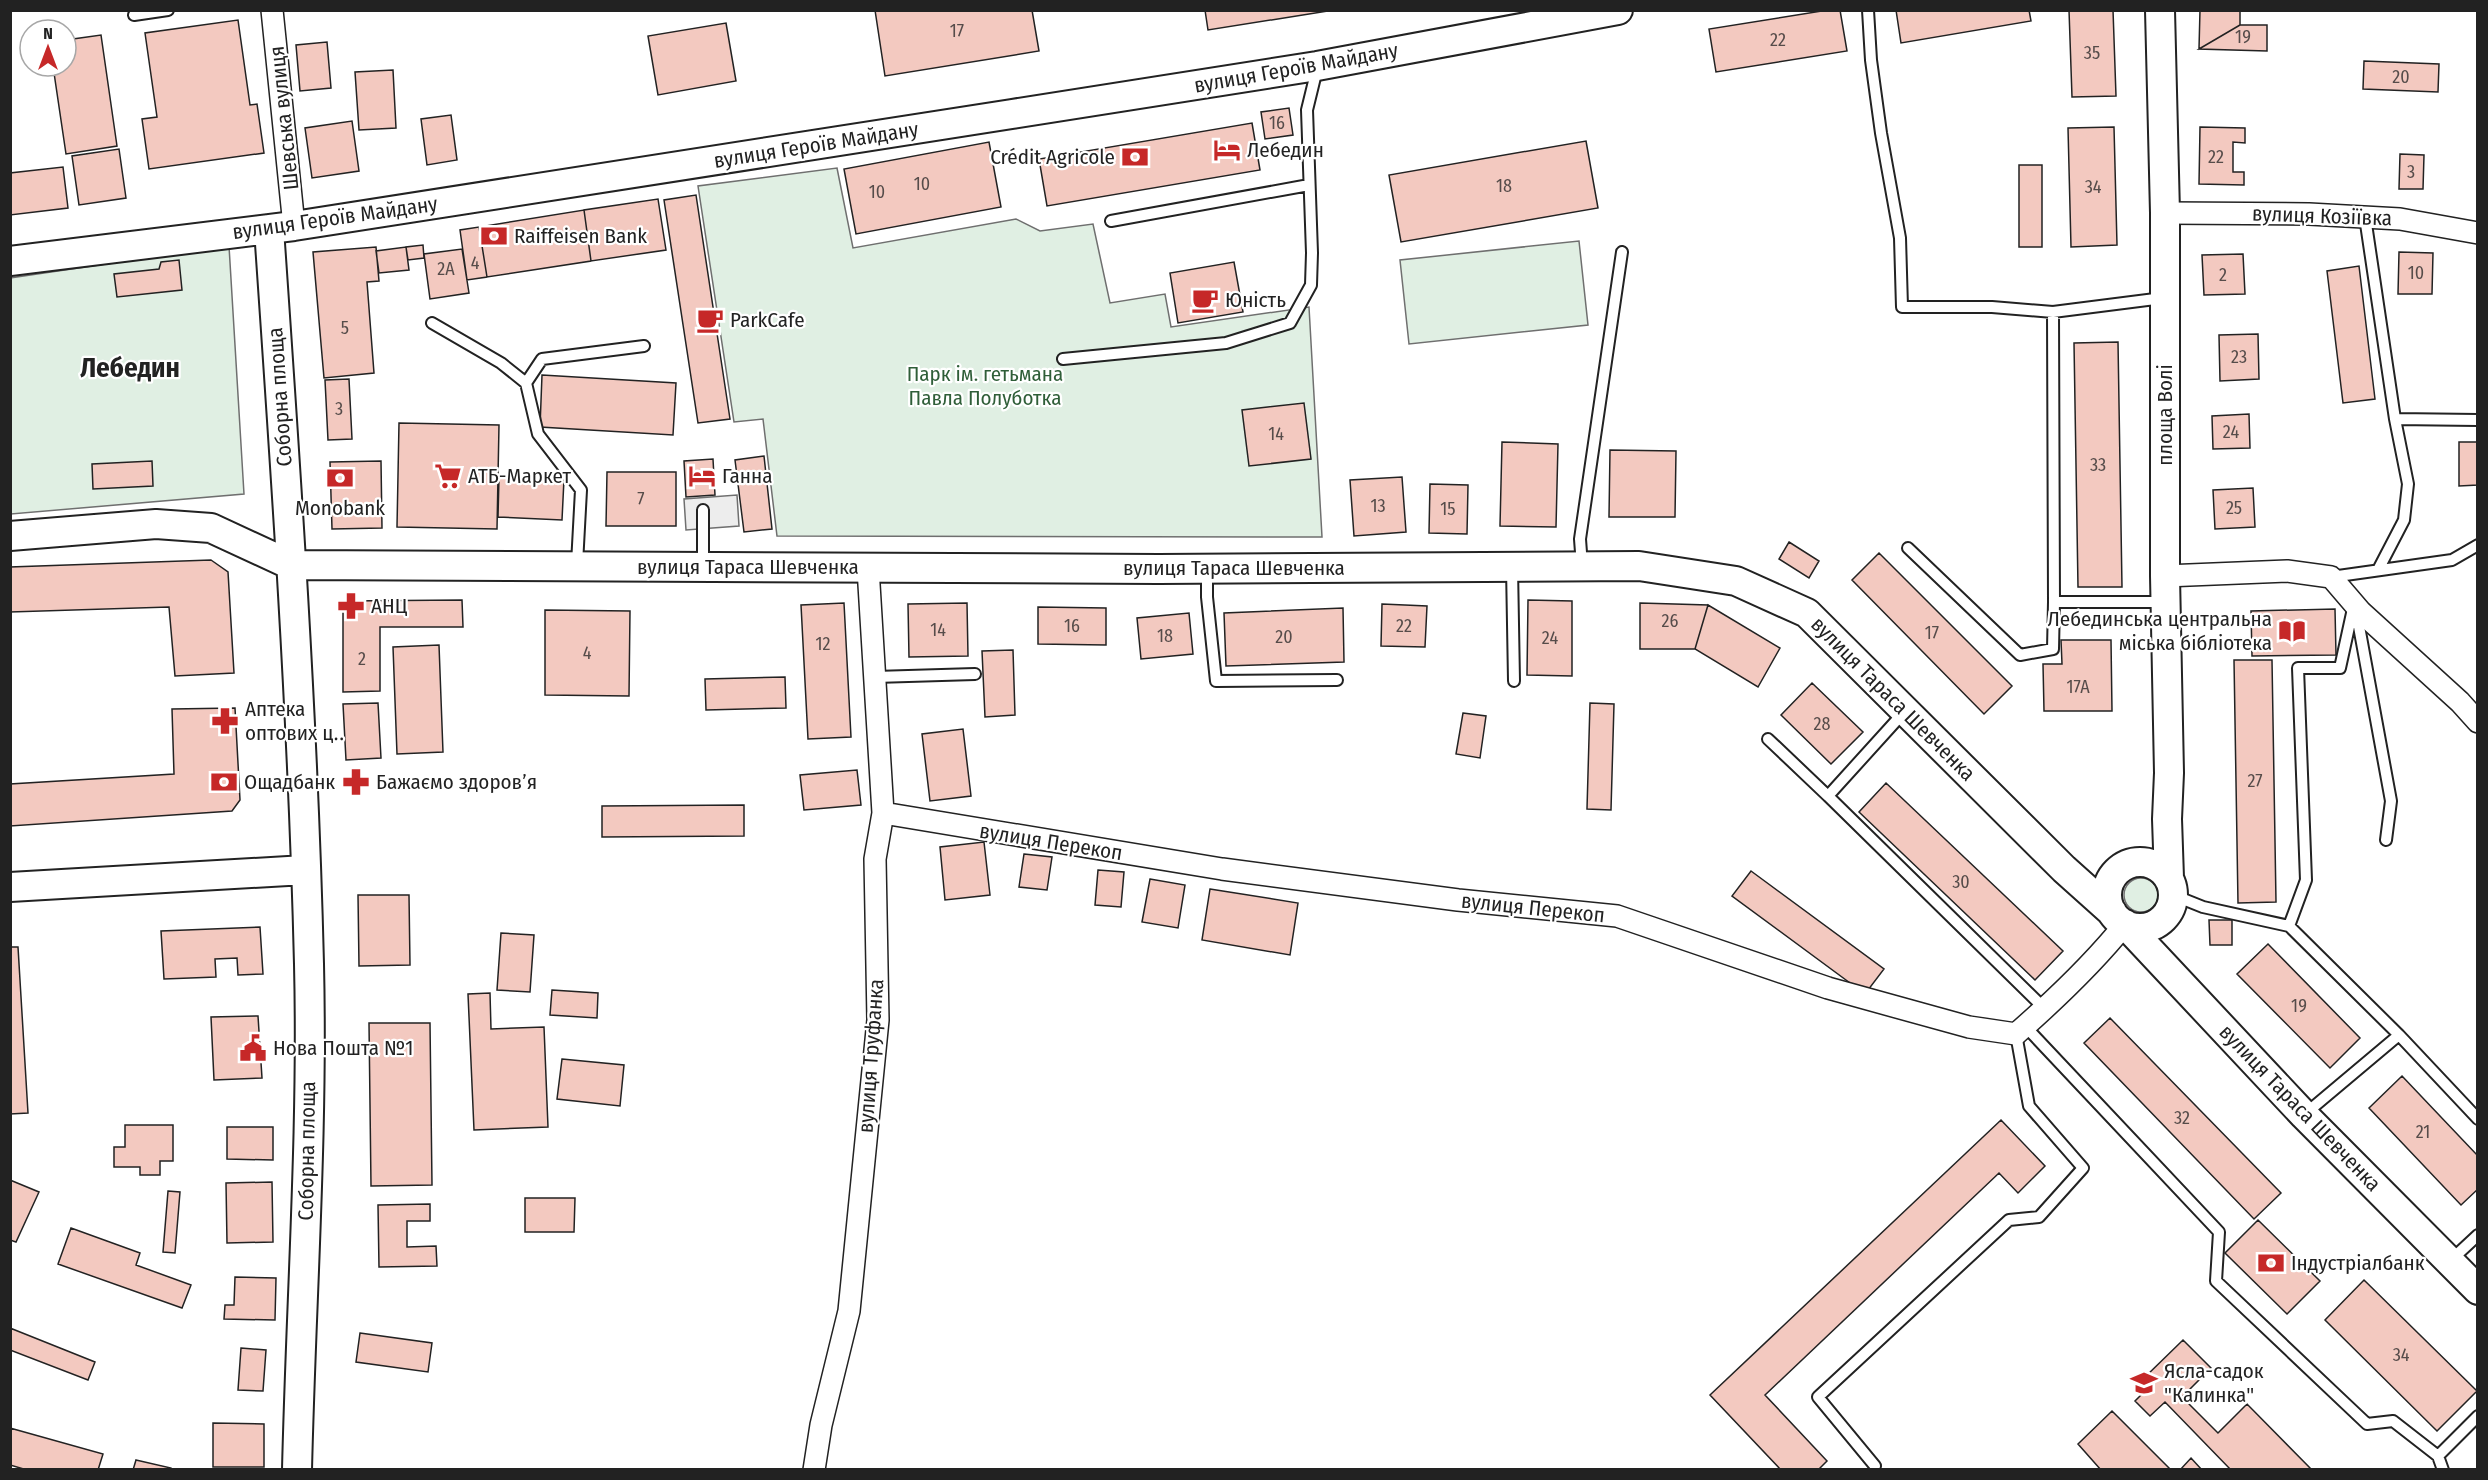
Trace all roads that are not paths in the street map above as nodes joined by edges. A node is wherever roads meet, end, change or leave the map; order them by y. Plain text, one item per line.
1 (168, 10) edge
2 (273, 10) edge
3 (1618, 10) edge
4 (1868, 10) edge
5 (2160, 10) edge
6 (134, 15) dead end
7 (1317, 66) junction
8 (1310, 185) junction
9 (2165, 213) junction
10 (2365, 217) junction
11 (1111, 221) dead end
12 (282, 227) junction
13 (2478, 232) edge
14 (1622, 252) dead end
15 (10, 261) edge
16 (2165, 297) junction
17 (2053, 312) junction
18 (432, 322) dead end
19 (644, 346) dead end
20 (1063, 359) dead end
21 (526, 382) junction
22 (2395, 419) junction
23 (2478, 420) edge
24 (703, 510) dead end
25 (10, 536) edge
26 (2478, 545) edge
27 (1908, 548) dead end
28 (291, 566) junction
29 (577, 567) junction
30 (703, 567) junction
31 (1512, 567) junction
32 (1582, 567) junction
33 (868, 568) junction
34 (1207, 568) junction
35 (2378, 570) junction
36 (2331, 577) junction
37 (2165, 589) junction
38 (2054, 602) junction
39 (2354, 604) junction
40 (975, 674) dead end
41 (875, 677) junction
42 (1337, 680) dead end
43 (1514, 681) dead end
44 (2469, 700) edge
45 (1905, 711) junction
46 (2478, 722) edge
47 (1768, 739) dead end
48 (1828, 796) junction
49 (883, 813) junction
50 (2167, 819) junction
51 (2386, 840) dead end
52 (2128, 865) junction
53 (2064, 869) junction
54 (305, 870) junction
55 (10, 887) edge
56 (2171, 894) junction
57 (2118, 918) junction
58 (2289, 926) junction
59 (2173, 975) junction
60 (2045, 1008) junction
61 (2021, 1030) junction
62 (2399, 1035) junction
63 (2304, 1115) junction
64 (2478, 1119) edge
65 (2478, 1235) edge
66 (2449, 1261) junction
67 (2478, 1290) edge
68 (2478, 1416) edge
69 (2438, 1456) junction
70 (1875, 1466) dead end
71 (297, 1470) edge
72 (814, 1470) edge
73 (2443, 1470) edge

1 - 6 lane
2 - 12 street, Шевська вулиця
3 - 7 main road, вулиця Героїв Майдану
4 - 17 lane
5 - 9 main road, площа Волі
7 - 8 lane
7 - 12 main road, вулиця Героїв Майдану
8 - 11 lane
8 - 20 lane
9 - 10 street, вулиця Козіївка
9 - 16 main road, площа Волі
10 - 13 street, вулиця Козіївка
10 - 22 lane
12 - 15 main road, вулиця Героїв Майдану
12 - 28 main road, Соборна площа
14 - 32 lane
16 - 17 lane
16 - 37 main road, площа Волі
17 - 38 lane
18 - 21 lane
19 - 21 lane
21 - 29 lane
22 - 23 lane
22 - 35 lane
24 - 30 lane
25 - 28 main road
26 - 35 lane
27 - 38 lane
28 - 29 main road, вулиця Тараса Шевченка
28 - 54 main road, Соборна площа
29 - 30 main road, вулиця Тараса Шевченка
30 - 33 main road, вулиця Тараса Шевченка
31 - 32 main road, вулиця Тараса Шевченка
31 - 34 main road, вулиця Тараса Шевченка
31 - 43 lane
32 - 45 main road, вулиця Тараса Шевченка
33 - 34 main road, вулиця Тараса Шевченка
33 - 41 street, вулиця Труфанка
34 - 42 lane
35 - 36 lane
36 - 37 street
36 - 39 street
37 - 38 lane
37 - 50 main road, площа Волі
39 - 44 street
39 - 51 lane
39 - 58 lane
40 - 41 lane
41 - 49 street, вулиця Труфанка
44 - 46 street
45 - 48 lane
45 - 53 main road, вулиця Тараса Шевченка
47 - 48 lane
48 - 60 lane
49 - 61 street, вулиця Перекоп
49 - 72 street, вулиця Труфанка
50 - 52 main road
50 - 56 main road, площа Волі
52 - 53 main road
52 - 56 main road
52 - 57 main road
53 - 57 main road, вулиця Тараса Шевченка
54 - 55 main road
54 - 71 main road, Соборна площа
56 - 57 main road
56 - 58 lane
56 - 59 main road, площа Волі
57 - 59 main road, вулиця Тараса Шевченка
57 - 60 street
58 - 62 lane
59 - 63 main road, вулиця Тараса Шевченка
60 - 61 street
61 - 69 lane
61 - 70 lane
62 - 63 lane
62 - 64 lane
63 - 66 main road, вулиця Тараса Шевченка
65 - 66 lane
66 - 67 main road, вулиця Тараса Шевченка
68 - 69 lane
69 - 73 lane

